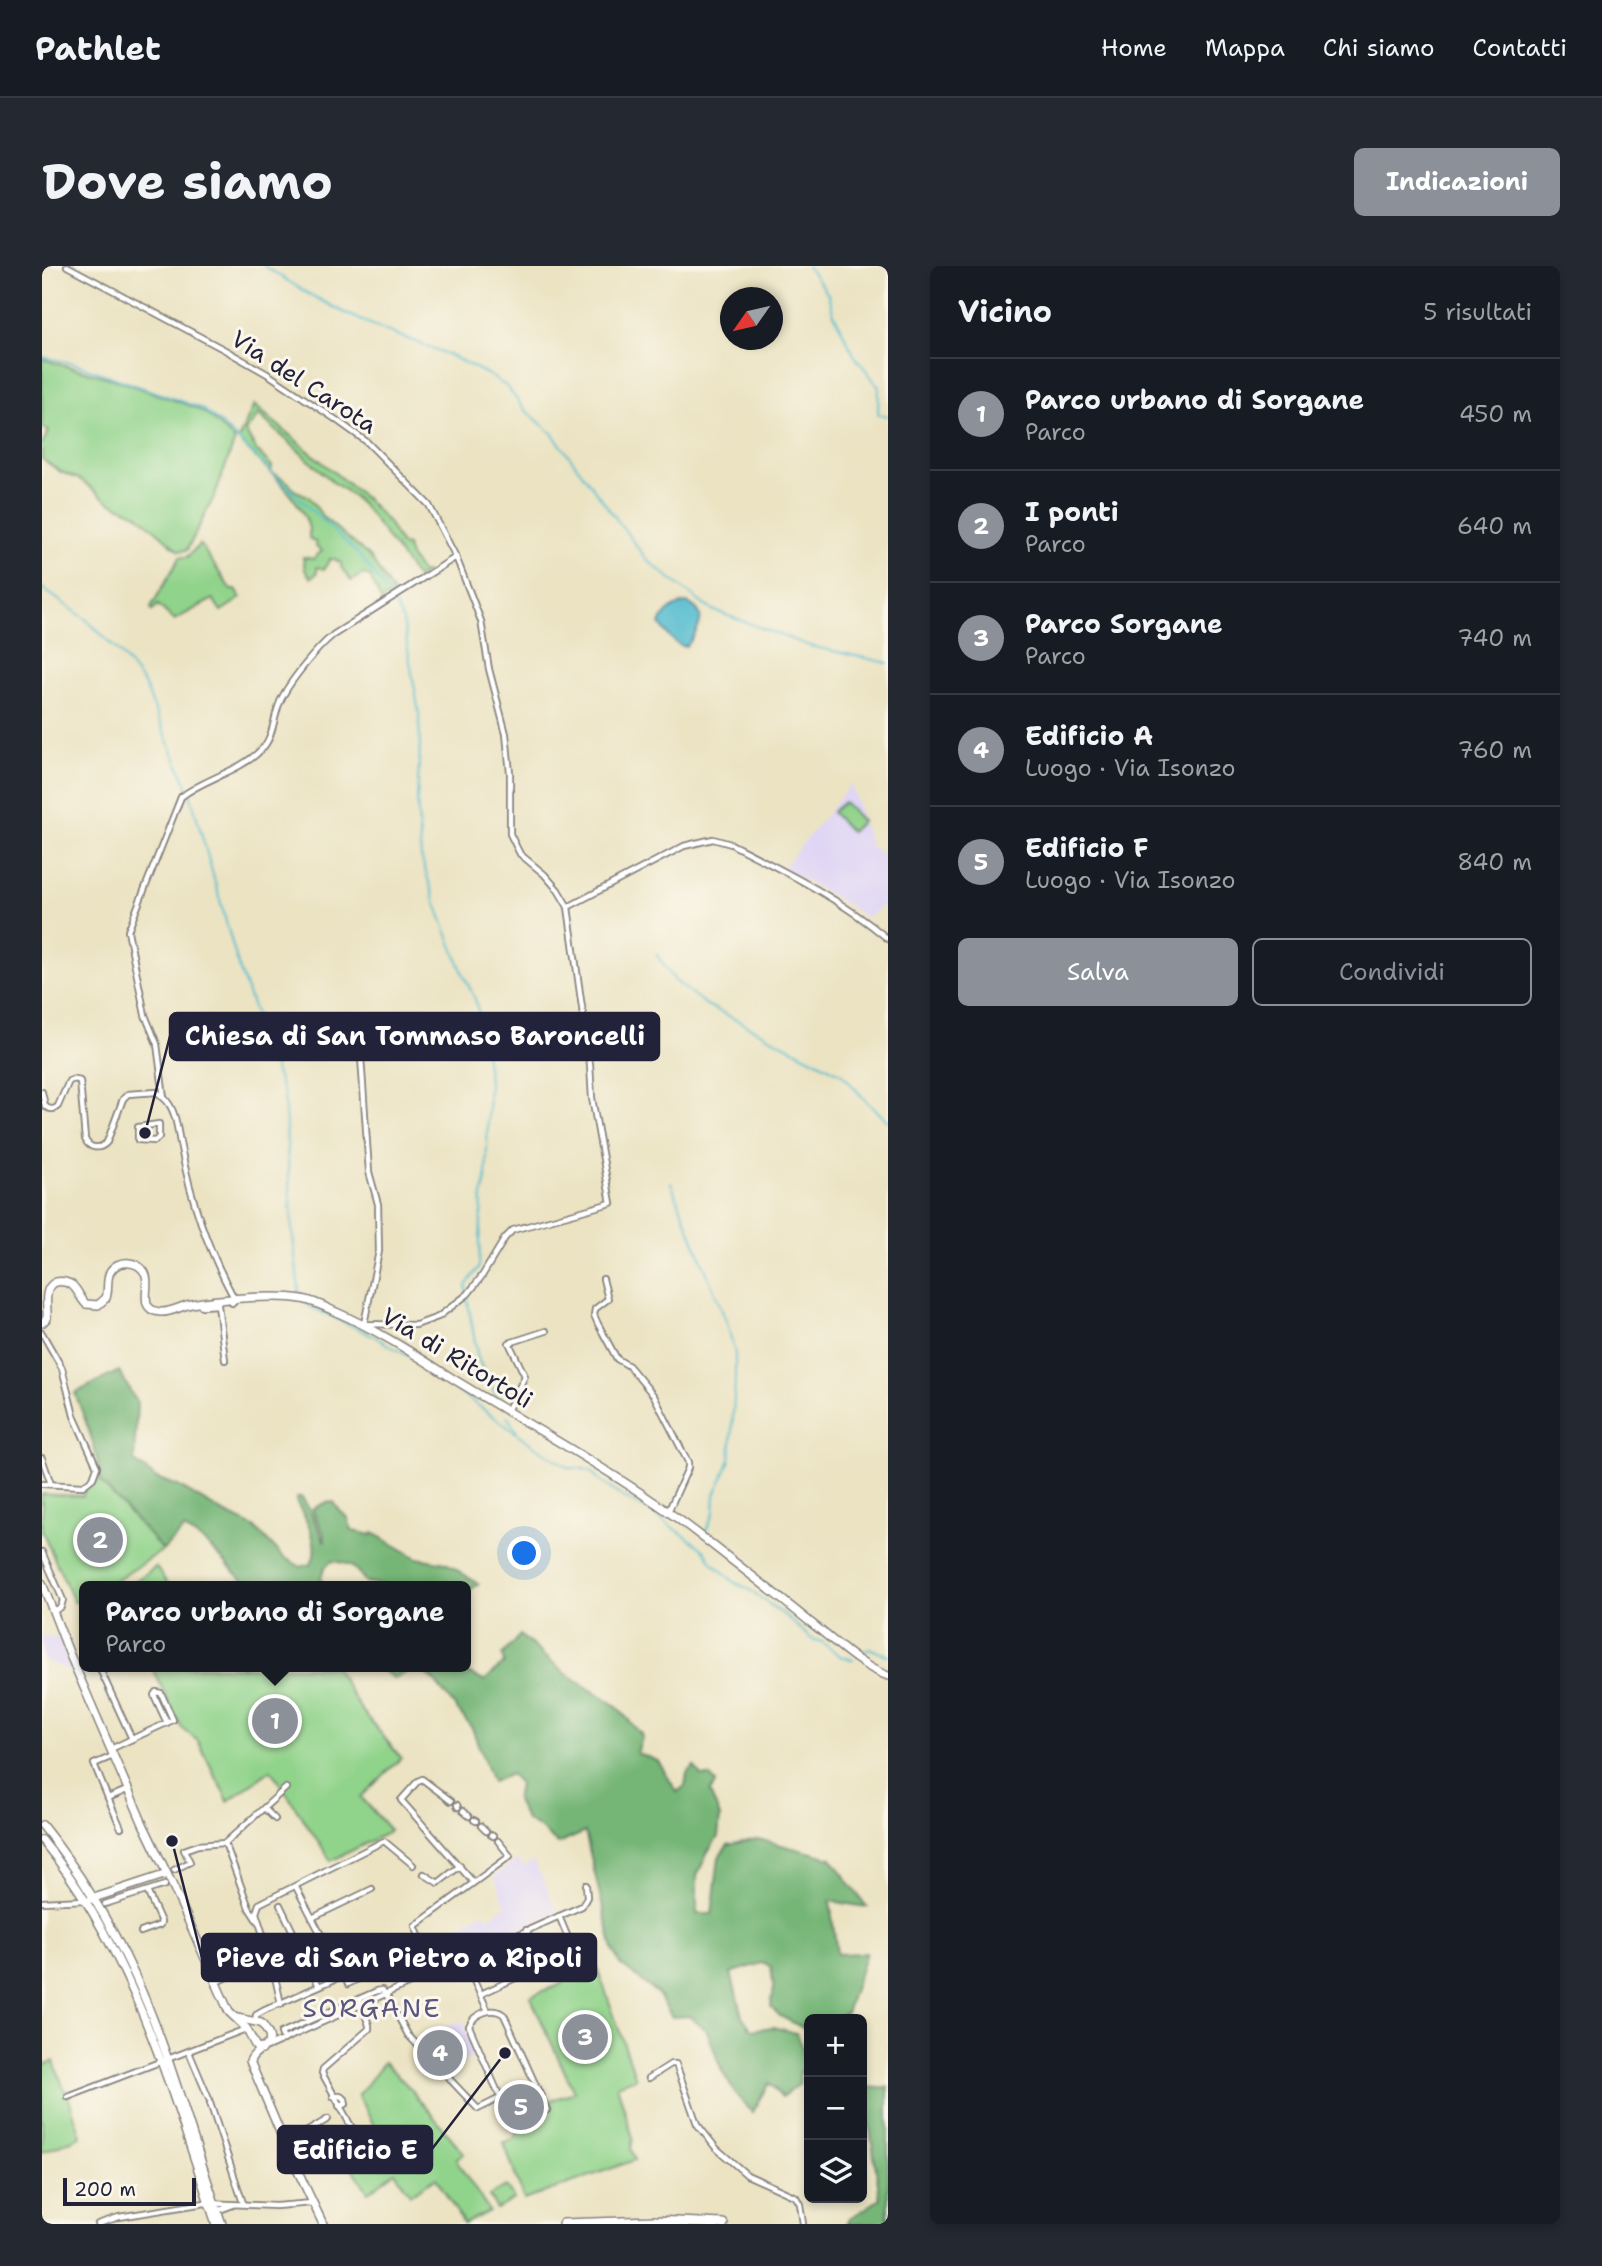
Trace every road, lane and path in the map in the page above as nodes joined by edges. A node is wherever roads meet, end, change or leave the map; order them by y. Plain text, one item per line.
1 (67, 266) edge
2 (456, 557) junction
3 (568, 907) junction
4 (888, 939) edge
5 (361, 1057) dead end
6 (42, 1092) edge
7 (164, 1098) junction
8 (46, 1108) junction
9 (42, 1116) edge
10 (159, 1124) joint
11 (603, 1279) dead end
12 (238, 1300) junction
13 (197, 1303) junction
14 (42, 1323) edge
15 (364, 1324) junction
16 (545, 1331) dead end
17 (42, 1333) edge
18 (225, 1360) dead end
19 (507, 1411) junction
20 (42, 1458) edge
21 (42, 1483) edge
22 (51, 1484) junction
23 (668, 1513) junction
24 (42, 1552) edge
25 (42, 1583) edge
26 (54, 1611) junction
27 (101, 1672) edge
28 (888, 1676) edge
29 (153, 1694) dead end
30 (132, 1739) junction
31 (112, 1752) junction
32 (286, 1788) dead end
33 (128, 1790) junction
34 (108, 1798) junction
35 (451, 1801) dead end
36 (264, 1808) junction
37 (459, 1808) dead end
38 (469, 1816) dead end
39 (275, 1819) dead end
40 (477, 1822) dead end
41 (42, 1825) edge
42 (121, 1828) dead end
43 (486, 1831) dead end
44 (494, 1837) dead end
45 (42, 1840) edge
46 (225, 1843) junction
47 (413, 1865) dead end
48 (460, 1866) junction
49 (171, 1872) junction
50 (424, 1874) dead end
51 (473, 1882) junction
52 (165, 1885) dead end
53 (586, 1885) dead end
54 (134, 1886) junction
55 (296, 1887) junction
56 (372, 1889) dead end
57 (148, 1891) junction
58 (137, 1895) junction
59 (94, 1898) junction
60 (85, 1900) junction
61 (42, 1902) edge
62 (105, 1904) dead end
63 (280, 1905) dead end
64 (559, 1916) junction
65 (312, 1919) junction
66 (261, 1925) junction
67 (526, 1930) junction
68 (141, 1932) dead end
69 (424, 1948) junction
70 (329, 1950) dead end
71 (465, 1958) junction
72 (265, 1961) dead end
73 (431, 1964) junction
74 (434, 1972) junction
75 (522, 1975) dead end
76 (216, 1982) junction
77 (319, 1986) junction
78 (386, 1994) junction
79 (481, 1994) junction
80 (359, 1999) junction
81 (281, 2004) junction
82 (362, 2006) junction
83 (265, 2010) junction
84 (488, 2011) junction
85 (234, 2017) junction
86 (315, 2018) junction
87 (254, 2021) junction
88 (263, 2024) junction
89 (318, 2025) junction
90 (246, 2028) junction
91 (268, 2035) junction
92 (283, 2040) junction
93 (264, 2049) junction
94 (189, 2052) junction
95 (164, 2061) junction
96 (649, 2078) dead end
97 (68, 2097) dead end
98 (500, 2098) junction
99 (547, 2110) dead end
100 (328, 2119) dead end
101 (509, 2120) dead end
102 (285, 2144) junction
103 (363, 2148) dead end
104 (211, 2203) junction
105 (240, 2203) junction
106 (313, 2203) junction
107 (218, 2213) junction
108 (98, 2224) edge
109 (216, 2224) edge
110 (222, 2224) edge
111 (323, 2224) edge
112 (563, 2224) edge
113 (723, 2224) edge
114 (803, 2224) edge

1 - 2 street, Via del Carota
2 - 3 street, Via del Carota
2 - 7 street
3 - 4 street
3 - 15 street
5 - 15 street
6 - 8 street
7 - 8 street
7 - 12 street
8 - 9 street
10 - 10 street
11 - 23 street
12 - 13 street, Via di Ritortoli
12 - 15 street, Via di Ritortoli
13 - 14 street, Via di Ritortoli
13 - 18 street
15 - 19 street, Via di Ritortoli
16 - 19 street
17 - 22 street
19 - 23 street, Via di Ritortoli
20 - 22 street
21 - 22 street
23 - 28 street, Via di Ritortoli
24 - 26 street
25 - 26 street
26 - 31 street
27 - 30 street
29 - 30 street
30 - 31 street
31 - 33 street
31 - 34 street
32 - 36 street
33 - 34 street
33 - 49 street
34 - 42 street
35 - 48 street
36 - 39 street
36 - 46 street
37 - 38 street
40 - 43 street
41 - 59 street
44 - 51 street
45 - 60 street
46 - 49 street
46 - 66 street
47 - 55 street
48 - 50 street
48 - 51 street
49 - 54 street
49 - 76 street
51 - 69 street
52 - 57 street
53 - 64 street
54 - 58 street
54 - 59 street
55 - 65 street
55 - 66 street
56 - 65 street
57 - 58 street
57 - 68 street
58 - 62 street
59 - 60 street
59 - 95 street
60 - 61 street
60 - 95 street
63 - 77 street
64 - 67 street
64 - 67 street
65 - 70 street
66 - 81 street
67 - 71 street
69 - 73 street
69 - 77 street
71 - 73 street
71 - 74 street
71 - 79 street
72 - 76 street
73 - 74 street
74 - 78 street
75 - 79 street
76 - 85 street
77 - 81 street
78 - 80 street
78 - 82 street
78 - 98 street
79 - 84 street
80 - 82 street
80 - 86 street
81 - 83 street
82 - 89 street
82 - 103 street
83 - 87 street
83 - 88 street
84 - 98 street
84 - 99 street
85 - 87 street
85 - 90 street
86 - 89 street
86 - 92 street
87 - 88 street
87 - 90 street
88 - 91 street
89 - 92 street
90 - 93 street
90 - 94 street
91 - 92 street
91 - 93 street
92 - 93 street
93 - 102 street
94 - 95 street
94 - 105 street
95 - 97 street
95 - 104 street
96 - 114 street
98 - 101 street
100 - 102 street
102 - 106 street
104 - 105 street
104 - 107 street
104 - 108 street
104 - 109 street
105 - 106 street
105 - 107 street
106 - 111 street
107 - 110 street
112 - 113 highway

